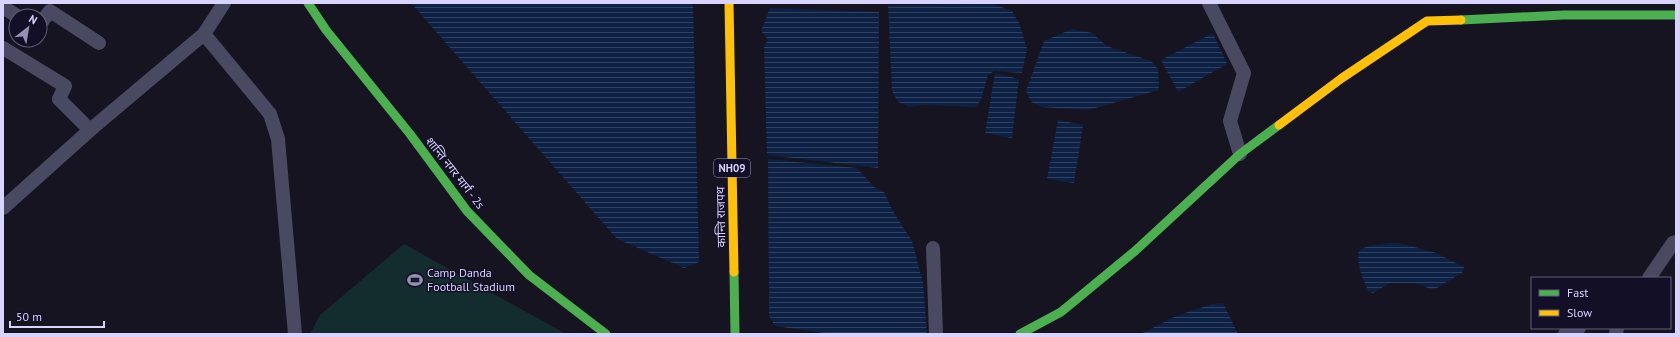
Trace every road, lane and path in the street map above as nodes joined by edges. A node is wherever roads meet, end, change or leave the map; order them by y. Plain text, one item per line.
1 (308, 3) edge
2 (729, 3) edge
3 (1208, 3) edge
4 (216, 6) edge
5 (48, 13) edge
6 (1676, 15) edge
7 (204, 34) junction
8 (99, 43) dead end
9 (3, 48) edge
10 (90, 130) junction
11 (1240, 154) junction
12 (3, 208) edge
13 (1676, 242) edge
14 (933, 248) dead end
15 (1650, 277) edge
16 (1577, 329) edge
17 (294, 334) edge
18 (606, 334) edge
19 (735, 334) edge
20 (936, 334) edge
21 (1020, 334) edge
22 (1565, 334) edge

1 - 18 street, शान्ति नगर मार्ग - 2s
2 - 19 street, कान्ति राजपथ / NH09
3 - 11 street
4 - 7 street
5 - 8 street
6 - 11 street
7 - 10 street
7 - 17 street
9 - 10 street
10 - 12 street
11 - 21 street
13 - 15 street
14 - 20 street
16 - 22 street

